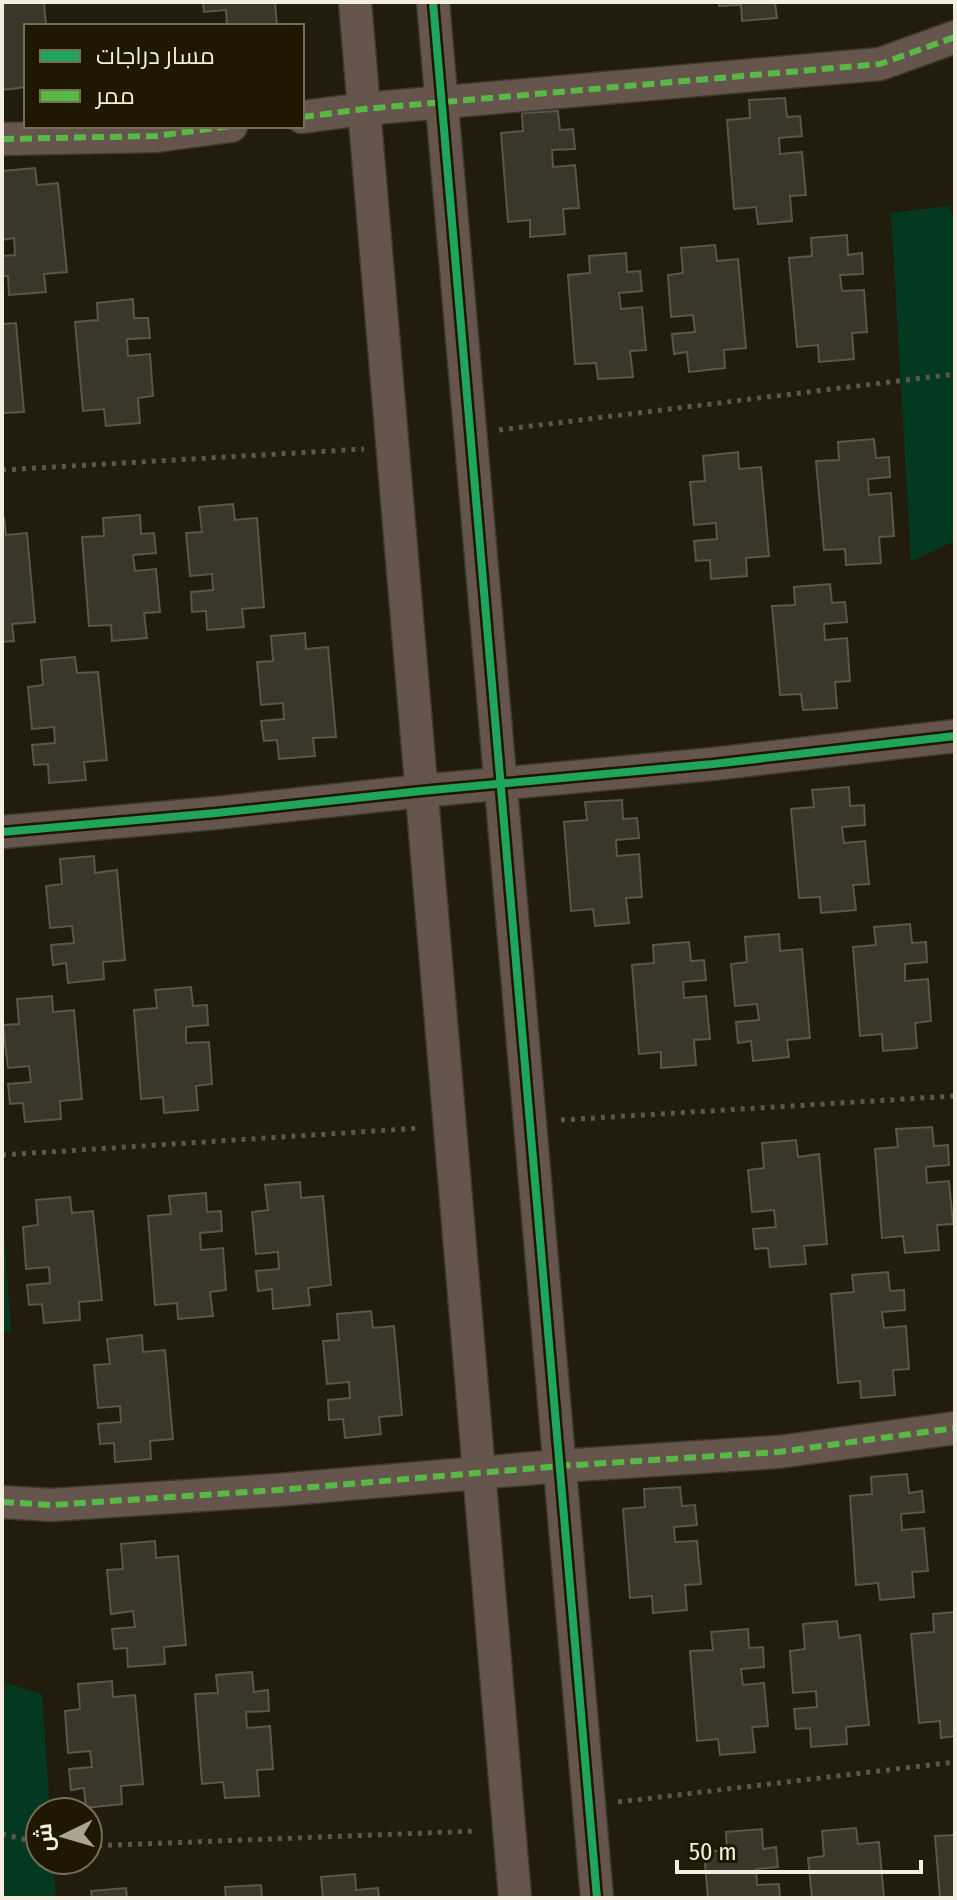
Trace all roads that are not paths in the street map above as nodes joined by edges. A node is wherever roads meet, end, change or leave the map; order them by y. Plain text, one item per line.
1 (355, 2) edge
2 (433, 2) edge
3 (955, 37) edge
4 (442, 102) junction
5 (364, 109) junction
6 (304, 117) edge
7 (216, 128) edge
8 (2, 139) edge
9 (955, 736) edge
10 (500, 784) junction
11 (421, 791) junction
12 (2, 832) edge
13 (955, 1428) edge
14 (560, 1466) junction
15 (480, 1473) junction
16 (2, 1502) edge
17 (515, 1898) edge
18 (597, 1898) edge

1 - 5 street
2 - 4 street
3 - 4 street
4 - 5 street
4 - 10 street
5 - 6 street
5 - 11 street
7 - 8 street
9 - 10 street
10 - 11 street
10 - 14 street
11 - 12 street
11 - 15 street
13 - 14 street
14 - 15 street
14 - 18 street
15 - 16 street
15 - 17 street

